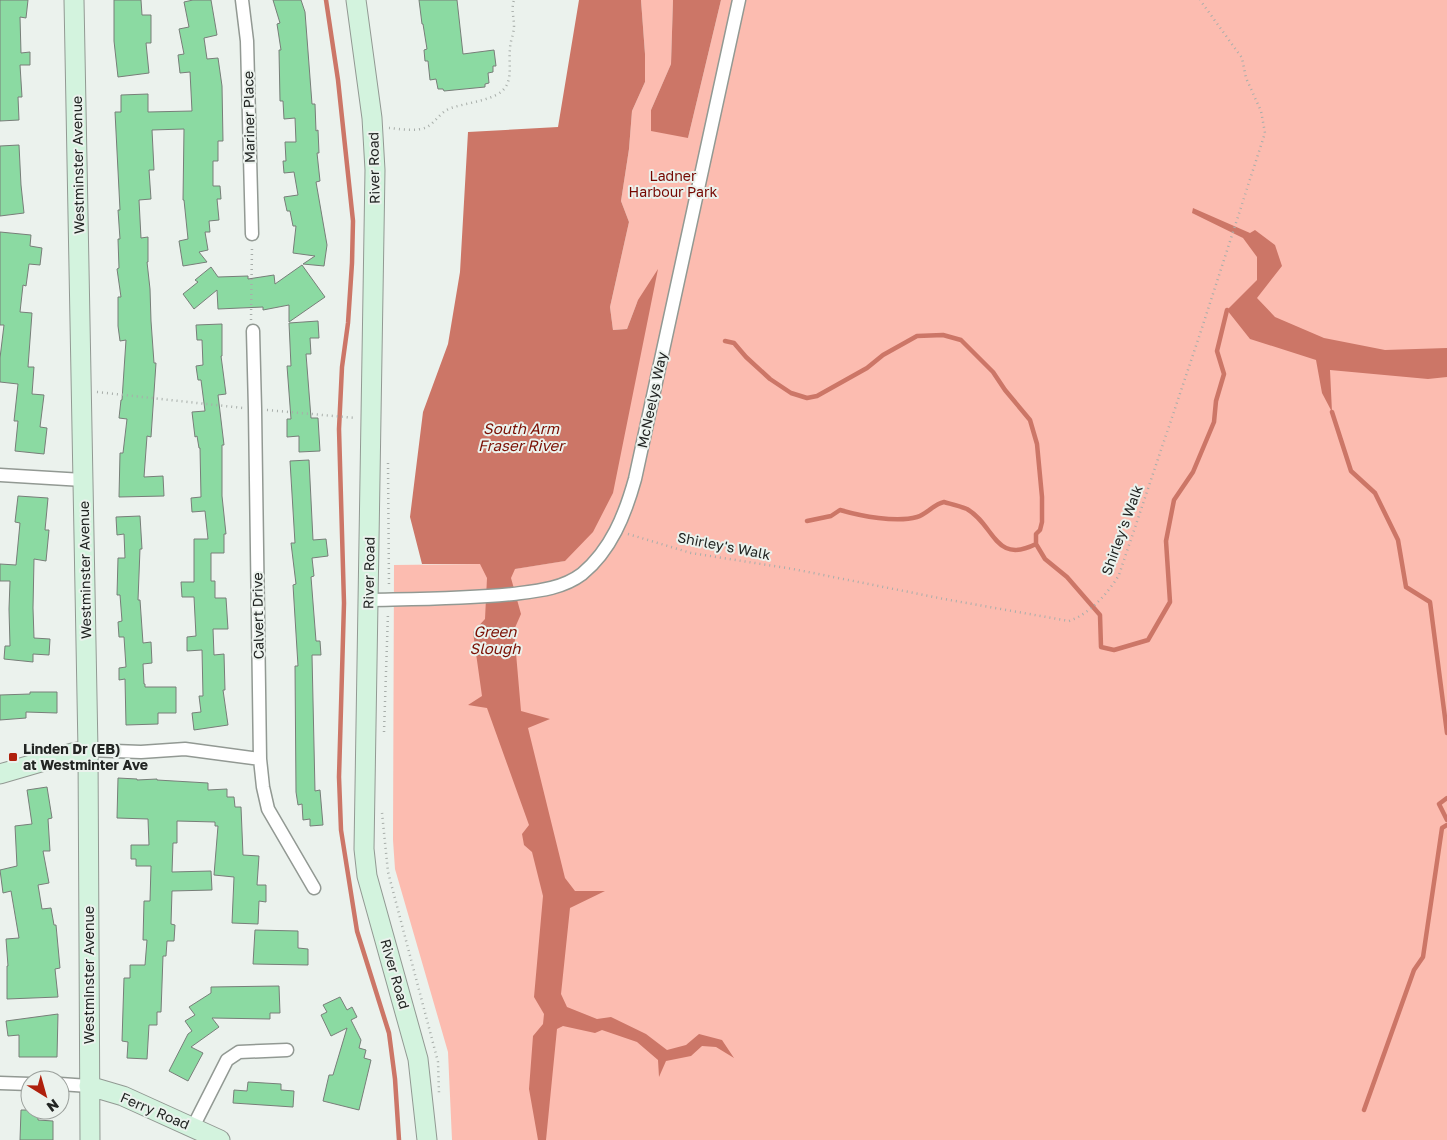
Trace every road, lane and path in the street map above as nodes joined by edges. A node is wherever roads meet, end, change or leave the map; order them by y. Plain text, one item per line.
1 (74, 0) edge
2 (242, 0) edge
3 (356, 0) edge
4 (514, 0) edge
5 (739, 0) edge
6 (1200, 0) edge
7 (389, 128) dead end
8 (252, 234) joint
9 (253, 332) joint
10 (92, 392) dead end
11 (247, 409) dead end
12 (266, 410) dead end
13 (355, 418) dead end
14 (0, 475) edge
15 (83, 480) junction
16 (617, 531) junction
17 (369, 600) junction
18 (388, 616) dead end
19 (383, 736) dead end
20 (88, 750) junction
21 (260, 759) junction
22 (0, 774) edge
23 (382, 806) dead end
24 (314, 888) dead end
25 (286, 1050) dead end
26 (0, 1083) edge
27 (20, 1084) edge
28 (70, 1085) edge
29 (89, 1086) junction
30 (440, 1095) dead end
31 (193, 1126) junction
32 (90, 1140) edge
33 (220, 1140) edge
34 (428, 1140) edge

1 - 15 street, Westminster Avenue
2 - 8 street, Mariner Place
3 - 17 street, River Road
4 - 7 path
5 - 16 street, McNeelys Way
6 - 16 path, Shirley's Walk
8 - 9 path
9 - 21 street, Calvert Drive
10 - 11 path
12 - 13 path
14 - 15 street
15 - 20 street, Westminster Avenue
16 - 17 street, McNeelys Way
17 - 34 street, River Road
18 - 19 path
20 - 21 street
20 - 22 street
20 - 29 street, Westminster Avenue
21 - 24 street, Calvert Drive
23 - 30 path
25 - 31 street
26 - 27 street
28 - 29 street
29 - 31 street, Ferry Road
29 - 32 street, Westminster Avenue
31 - 33 street, Ferry Road

